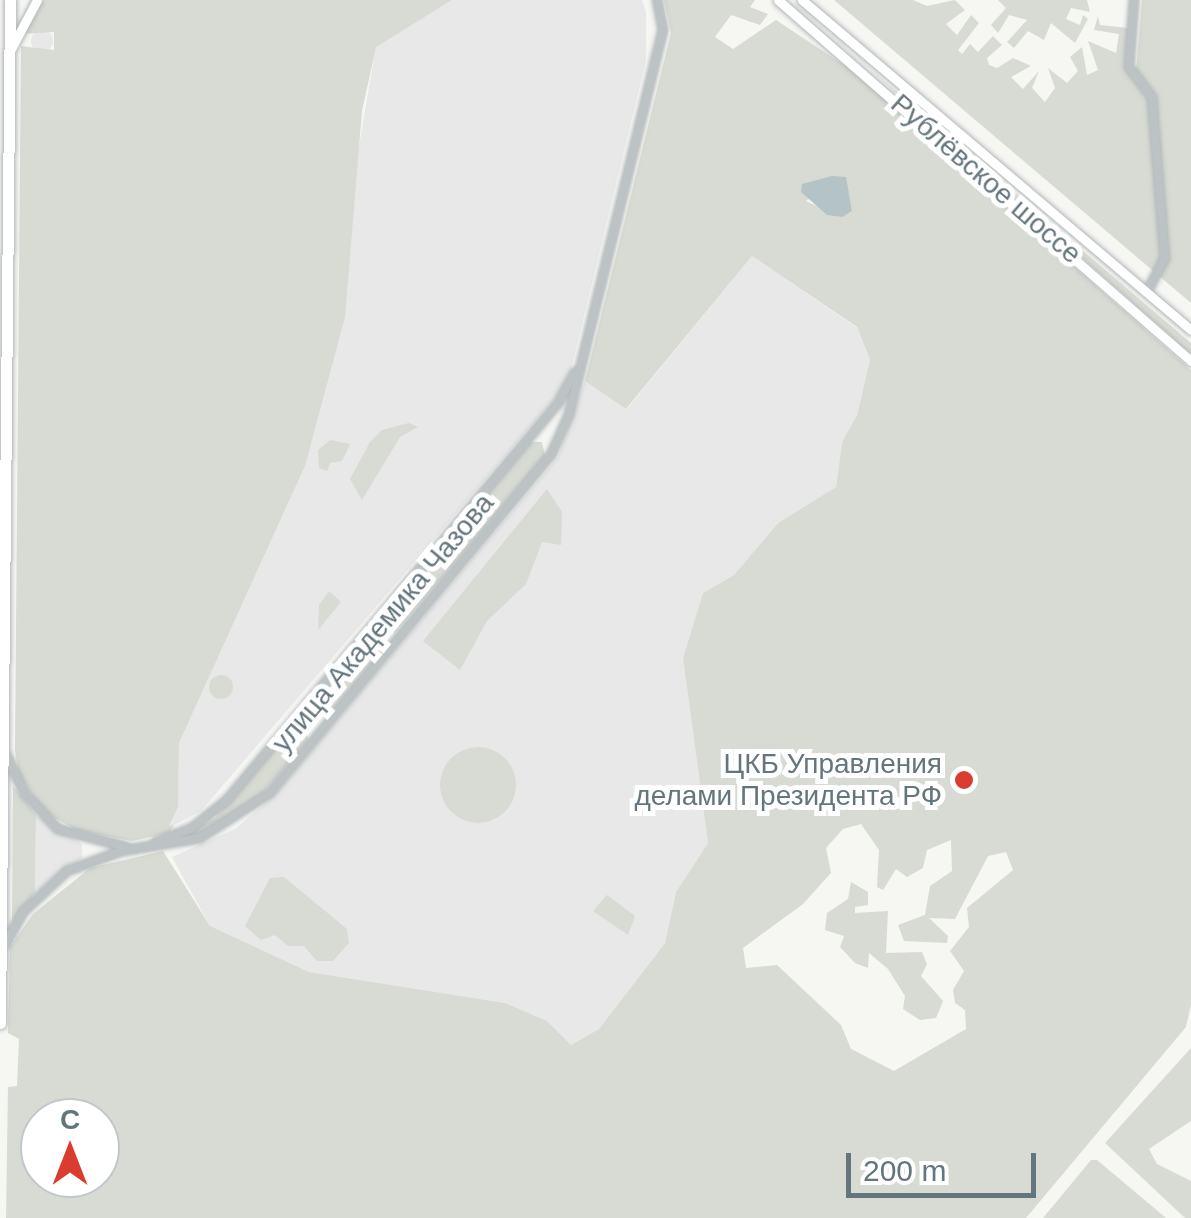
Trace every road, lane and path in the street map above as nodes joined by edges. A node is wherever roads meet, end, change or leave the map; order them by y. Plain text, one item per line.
1 (10, 0) edge
2 (36, 0) edge
3 (656, 0) edge
4 (778, 0) edge
5 (802, 0) edge
6 (1134, 0) edge
7 (9, 56) junction
8 (1148, 292) junction
9 (1191, 330) edge
10 (583, 352) junction
11 (1191, 361) edge
12 (4, 750) junction
13 (139, 848) junction
14 (2, 953) edge
15 (0, 1023) edge

1 - 7 highway
2 - 7 main road
3 - 10 street, улица Академика Чазова
4 - 11 main road, Рублёвское шоссе
5 - 8 main road, Рублёвское шоссе
6 - 8 street
7 - 12 highway
8 - 9 main road, Рублёвское шоссе
10 - 13 street, улица Академика Чазова
10 - 13 street, улица Академика Чазова
12 - 13 street, улица Академика Чазова
12 - 14 highway
13 - 14 street, улица Академика Чазова
14 - 15 highway

